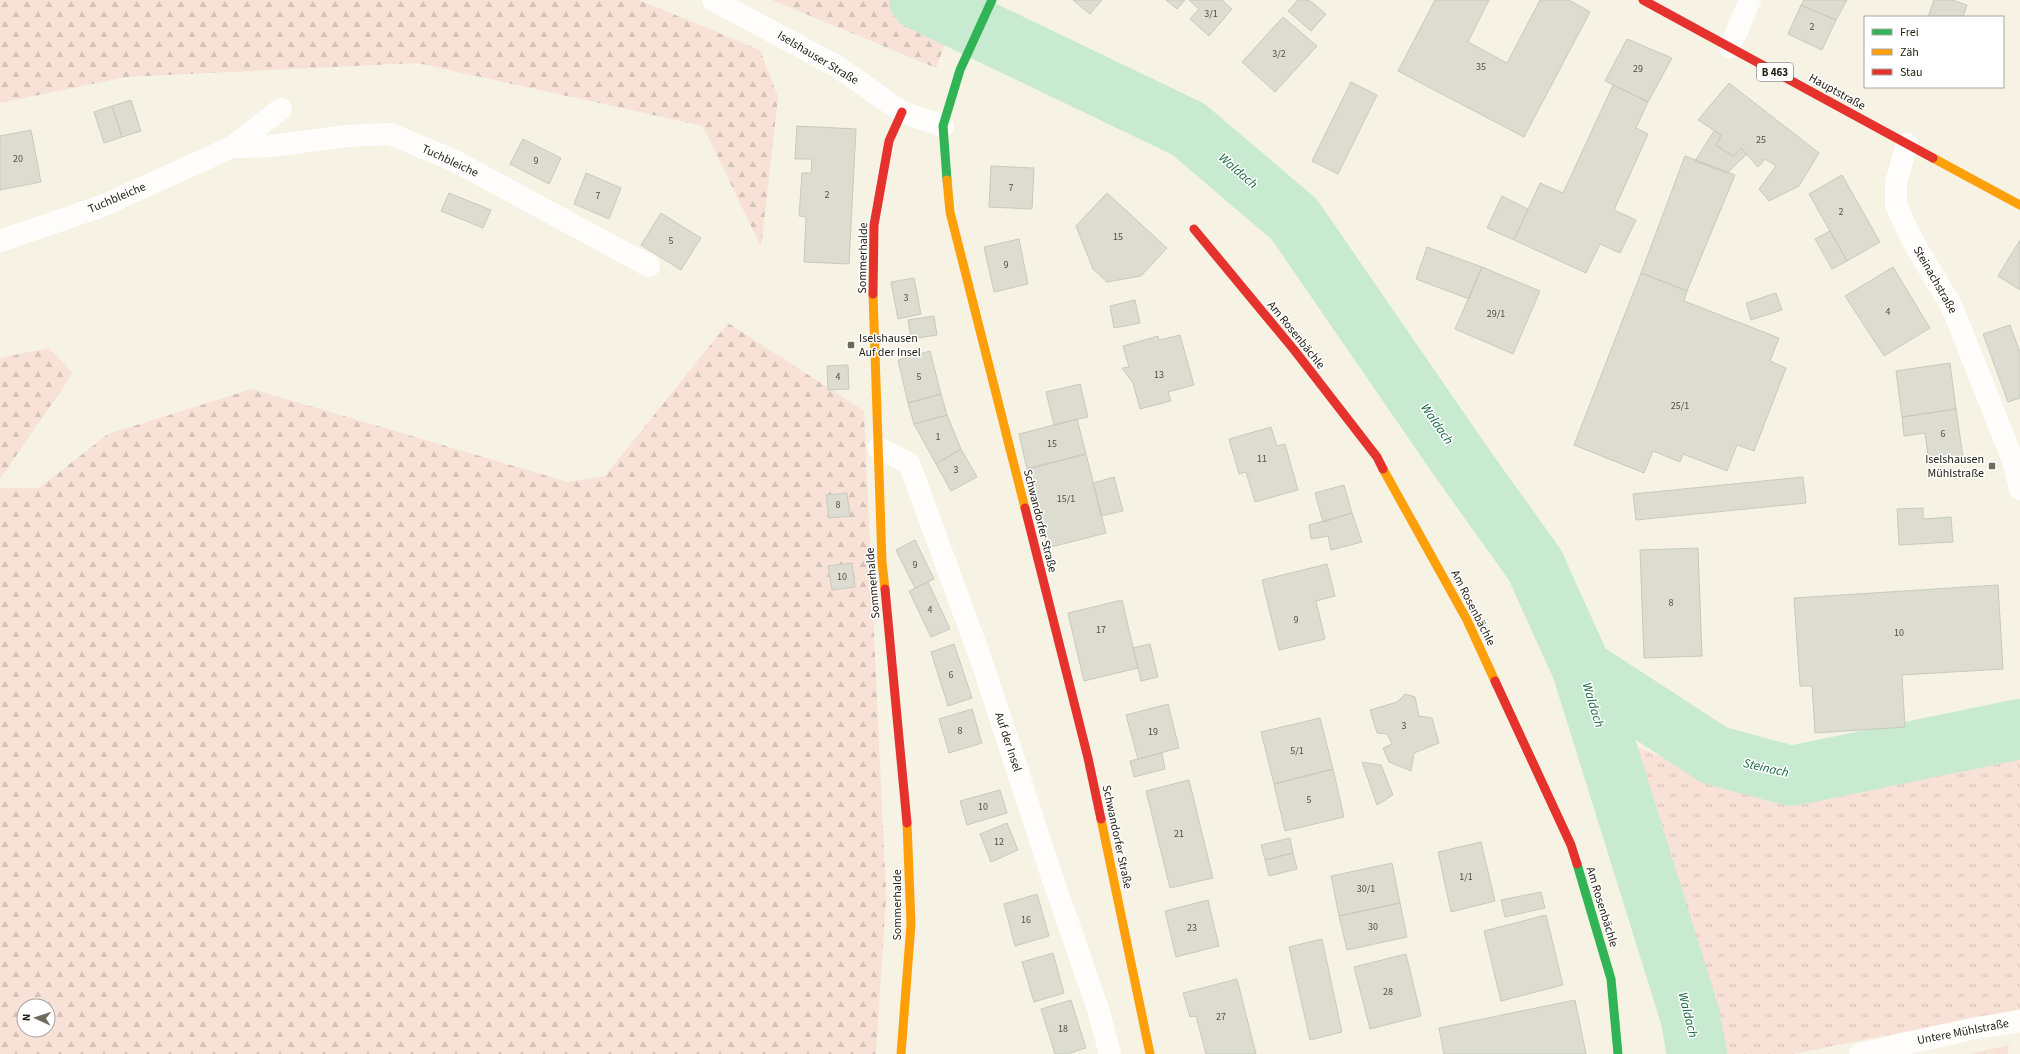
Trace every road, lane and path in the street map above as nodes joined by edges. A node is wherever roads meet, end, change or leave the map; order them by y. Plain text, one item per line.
1 (713, 0) edge
2 (992, 0) edge
3 (1644, 0) edge
4 (1750, 0) edge
5 (1730, 47) junction
6 (281, 109) dead end
7 (902, 112) junction
8 (943, 126) junction
9 (1907, 144) junction
10 (232, 147) junction
11 (2020, 205) edge
12 (1194, 229) dead end
13 (0, 241) edge
14 (649, 266) dead end
15 (879, 448) junction
16 (2016, 456) edge
17 (2020, 488) edge
18 (2020, 1021) edge
19 (901, 1054) edge
20 (1110, 1054) edge
21 (1150, 1054) edge
22 (1618, 1054) edge
23 (1860, 1054) edge

1 - 7 street, Iselshauser Straße
2 - 8 street, Schwandorfer Straße
3 - 5 street, Hauptstraße / B 463
4 - 5 street
5 - 9 street, Hauptstraße / B 463
6 - 10 street, Tuchbleiche
7 - 8 street, Iselshauser Straße
7 - 15 street, Sommerhalde
8 - 21 street, Schwandorfer Straße
9 - 11 street, Hauptstraße / B 463
9 - 16 street, Steinachstraße
10 - 13 street, Tuchbleiche
10 - 14 street, Tuchbleiche
12 - 22 street, Am Rosenbächle
15 - 19 street, Sommerhalde
15 - 20 street, Auf der Insel
16 - 17 street
18 - 23 street, Untere Mühlstraße

